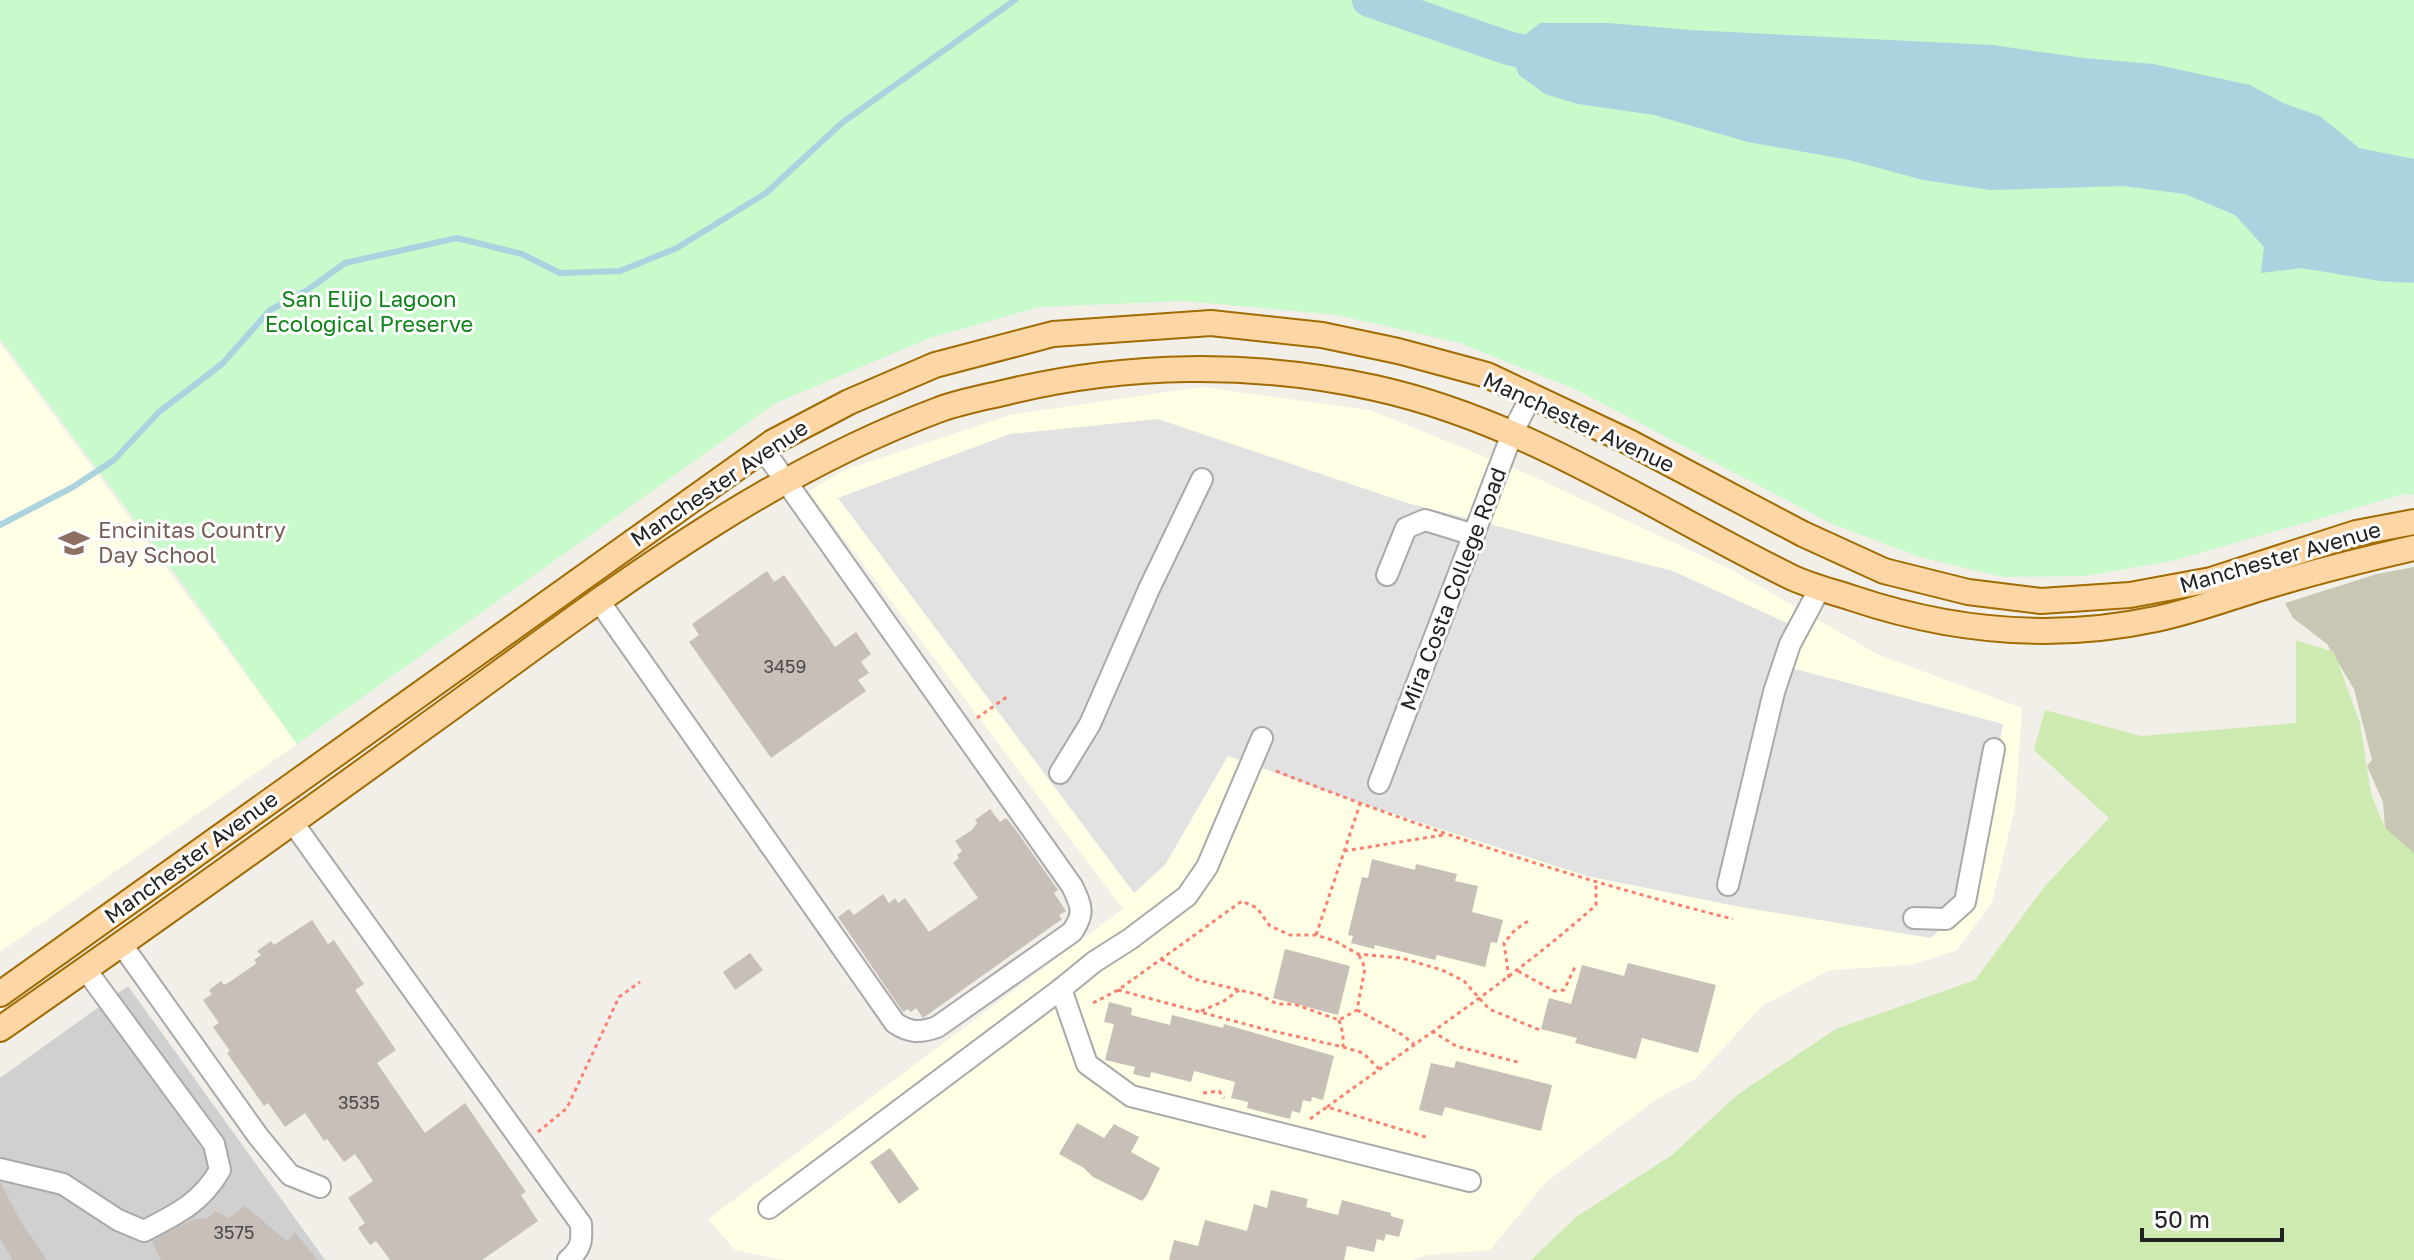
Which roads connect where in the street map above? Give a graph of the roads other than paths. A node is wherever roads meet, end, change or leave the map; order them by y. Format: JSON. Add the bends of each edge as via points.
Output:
{"nodes":[{"id":1,"x":1531,"y":396,"type":"junction"},
{"id":2,"x":1512,"y":434,"type":"junction"},
{"id":3,"x":763,"y":449,"type":"junction"},
{"id":4,"x":1202,"y":479,"type":"dead end"},
{"id":5,"x":786,"y":481,"type":"junction"},
{"id":6,"x":2414,"y":522,"type":"edge"},
{"id":7,"x":1474,"y":535,"type":"junction"},
{"id":8,"x":2414,"y":548,"type":"edge"},
{"id":9,"x":1387,"y":575,"type":"dead end"},
{"id":10,"x":1820,"y":588,"type":"junction"},
{"id":11,"x":599,"y":601,"type":"junction"},
{"id":12,"x":1262,"y":738,"type":"dead end"},
{"id":13,"x":1994,"y":749,"type":"dead end"},
{"id":14,"x":1060,"y":773,"type":"dead end"},
{"id":15,"x":1379,"y":783,"type":"dead end"},
{"id":16,"x":293,"y":823,"type":"junction"},
{"id":17,"x":1728,"y":885,"type":"dead end"},
{"id":18,"x":1914,"y":918,"type":"dead end"},
{"id":19,"x":122,"y":945,"type":"junction"},
{"id":20,"x":86,"y":970,"type":"junction"},
{"id":21,"x":1061,"y":989,"type":"junction"},
{"id":22,"x":0,"y":994,"type":"edge"},
{"id":23,"x":0,"y":1029,"type":"edge"},
{"id":24,"x":0,"y":1169,"type":"edge"},
{"id":25,"x":1470,"y":1181,"type":"dead end"},
{"id":26,"x":320,"y":1187,"type":"dead end"},
{"id":27,"x":769,"y":1208,"type":"dead end"},
{"id":28,"x":568,"y":1260,"type":"edge"}],
"edges":[{"from":1,"to":2,"type":"street","name":"Mira Costa College Road"},
{"from":1,"to":3,"type":"main road","name":"Manchester Avenue","via":[[1487,375],[1322,335],[1211,323],[1084,331],[935,365],[849,402]]},
{"from":1,"to":6,"type":"main road","name":"Manchester Avenue","via":[[1884,571],[1968,592],[2041,601],[2130,595],[2211,580],[2356,533]]},
{"from":2,"to":5,"type":"main road","name":"Manchester Avenue","via":[[1459,411],[1372,387],[1242,368],[1141,370],[1039,384],[944,408]]},
{"from":2,"to":7,"type":"street","name":"Mira Costa College Road"},
{"from":2,"to":10,"type":"main road","name":"Manchester Avenue"},
{"from":3,"to":5,"type":"street"},
{"from":3,"to":22,"type":"main road","name":"Manchester Avenue"},
{"from":4,"to":14,"type":"street","via":[[1090,724]]},
{"from":5,"to":11,"type":"main road","name":"Manchester Avenue"},
{"from":5,"to":11,"type":"street","via":[[1081,905],[1081,920],[1072,932],[937,1027],[908,1031],[895,1023]]},
{"from":7,"to":9,"type":"street","via":[[1425,520],[1406,528]]},
{"from":7,"to":15,"type":"street","name":"Mira Costa College Road"},
{"from":8,"to":10,"type":"main road","name":"Manchester Avenue","via":[[2155,620],[2058,632],[1980,628],[1891,611]]},
{"from":10,"to":17,"type":"street","via":[[1790,644],[1774,692]]},
{"from":11,"to":16,"type":"main road","name":"Manchester Avenue"},
{"from":12,"to":21,"type":"street","via":[[1207,867],[1187,896]]},
{"from":13,"to":18,"type":"street","via":[[1965,902],[1946,919]]},
{"from":16,"to":19,"type":"main road","name":"Manchester Avenue"},
{"from":16,"to":28,"type":"street","via":[[581,1224],[582,1244]]},
{"from":19,"to":20,"type":"main road","name":"Manchester Avenue"},
{"from":19,"to":26,"type":"street","via":[[258,1136],[290,1175]]},
{"from":20,"to":23,"type":"main road","name":"Manchester Avenue"},
{"from":20,"to":24,"type":"street","via":[[214,1144],[220,1170],[208,1191],[144,1231],[63,1184]]},
{"from":21,"to":25,"type":"street","via":[[1087,1064],[1131,1096]]},
{"from":21,"to":27,"type":"street"}]}
